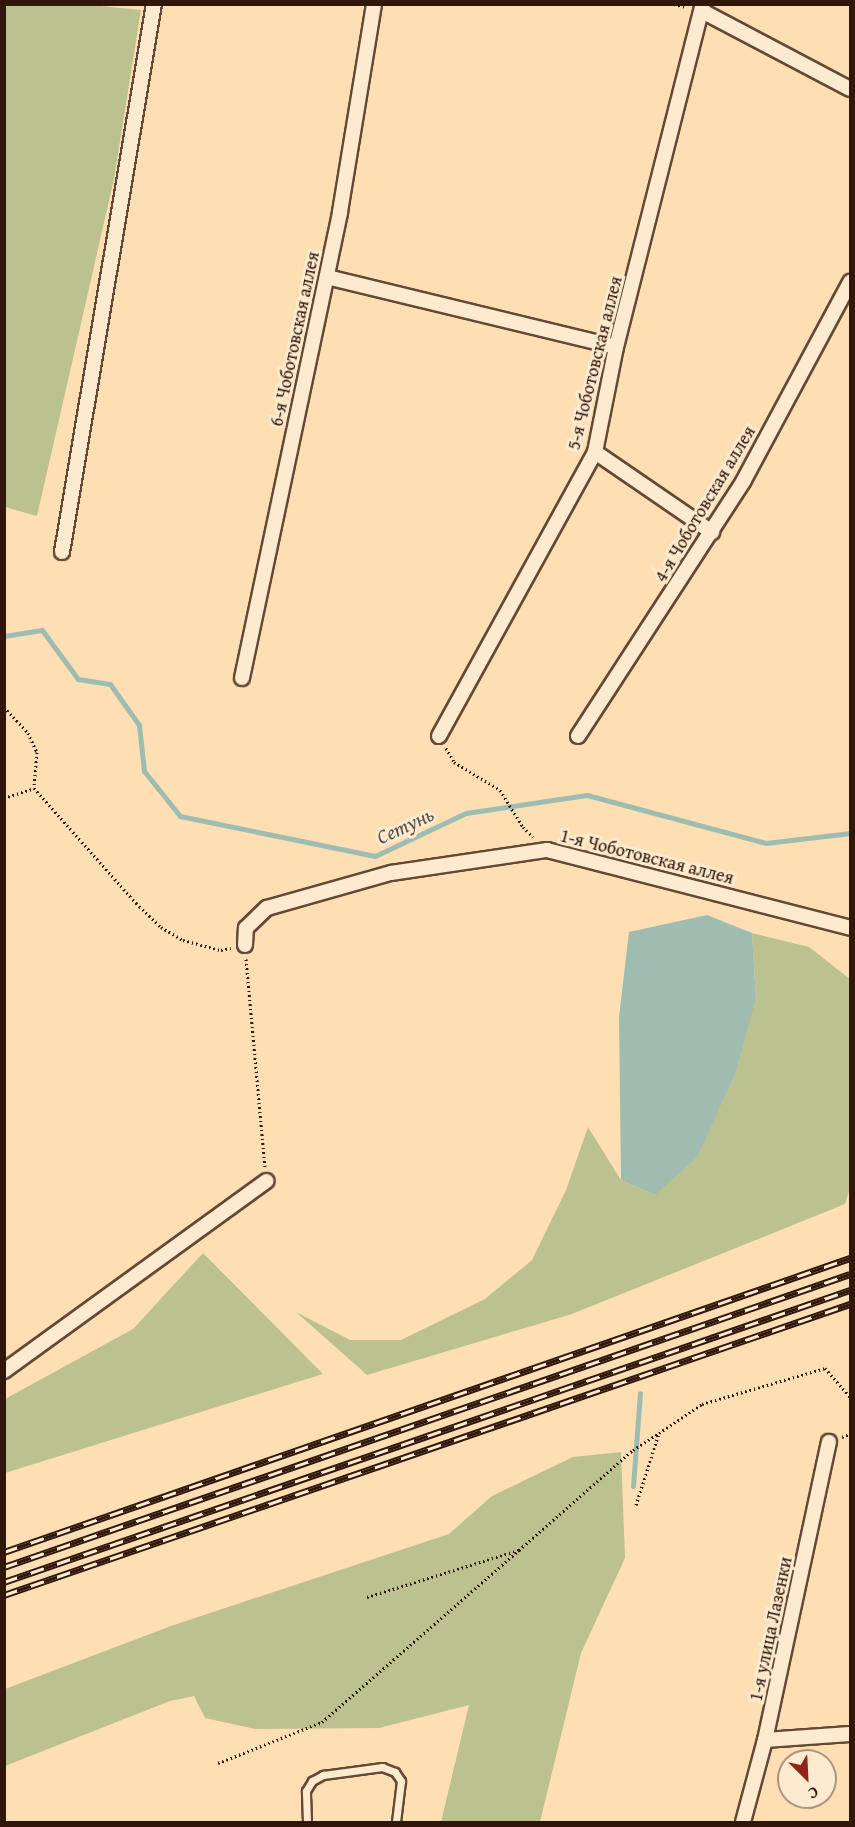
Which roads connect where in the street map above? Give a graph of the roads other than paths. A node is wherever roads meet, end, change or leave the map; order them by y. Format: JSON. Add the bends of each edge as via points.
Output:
{"nodes":[{"id":1,"x":154,"y":4,"type":"edge"},
{"id":2,"x":374,"y":4,"type":"edge"},
{"id":3,"x":703,"y":8,"type":"edge"},
{"id":4,"x":850,"y":88,"type":"edge"},
{"id":5,"x":327,"y":277,"type":"junction"},
{"id":6,"x":850,"y":282,"type":"edge"},
{"id":7,"x":616,"y":347,"type":"junction"},
{"id":8,"x":595,"y":452,"type":"junction"},
{"id":9,"x":711,"y":532,"type":"junction"},
{"id":10,"x":62,"y":552,"type":"dead end"},
{"id":11,"x":242,"y":678,"type":"dead end"},
{"id":12,"x":439,"y":736,"type":"road end"},
{"id":13,"x":578,"y":736,"type":"dead end"},
{"id":14,"x":850,"y":928,"type":"edge"},
{"id":15,"x":245,"y":945,"type":"road end"},
{"id":16,"x":266,"y":1181,"type":"road end"},
{"id":17,"x":4,"y":1371,"type":"edge"},
{"id":18,"x":830,"y":1442,"type":"dead end"},
{"id":19,"x":850,"y":1734,"type":"edge"},
{"id":20,"x":765,"y":1740,"type":"junction"},
{"id":21,"x":307,"y":1822,"type":"edge"},
{"id":22,"x":396,"y":1822,"type":"edge"},
{"id":23,"x":743,"y":1822,"type":"edge"}],
"edges":[{"from":1,"to":10,"type":"street"},
{"from":2,"to":5,"type":"street","name":"6-я Чоботовская аллея"},
{"from":3,"to":4,"type":"street"},
{"from":3,"to":7,"type":"street","name":"5-я Чоботовская аллея"},
{"from":5,"to":7,"type":"street"},
{"from":5,"to":11,"type":"street","name":"6-я Чоботовская аллея"},
{"from":6,"to":9,"type":"street","name":"4-я Чоботовская аллея","via":[[744,480]]},
{"from":7,"to":8,"type":"street","name":"5-я Чоботовская аллея"},
{"from":8,"to":9,"type":"street"},
{"from":8,"to":12,"type":"street","name":"5-я Чоботовская аллея"},
{"from":9,"to":13,"type":"street","name":"4-я Чоботовская аллея"},
{"from":14,"to":15,"type":"street","name":"1-я Чоботовская аллея","via":[[547,850],[391,873],[267,909],[246,928]]},
{"from":16,"to":17,"type":"street"},
{"from":18,"to":20,"type":"street","name":"1-я улица Лазенки"},
{"from":19,"to":20,"type":"street"},
{"from":20,"to":23,"type":"street","name":"1-я улица Лазенки"},
{"from":21,"to":22,"type":"lane","via":[[306,1791],[312,1781],[322,1775],[382,1767],[395,1772],[401,1781]]}]}
